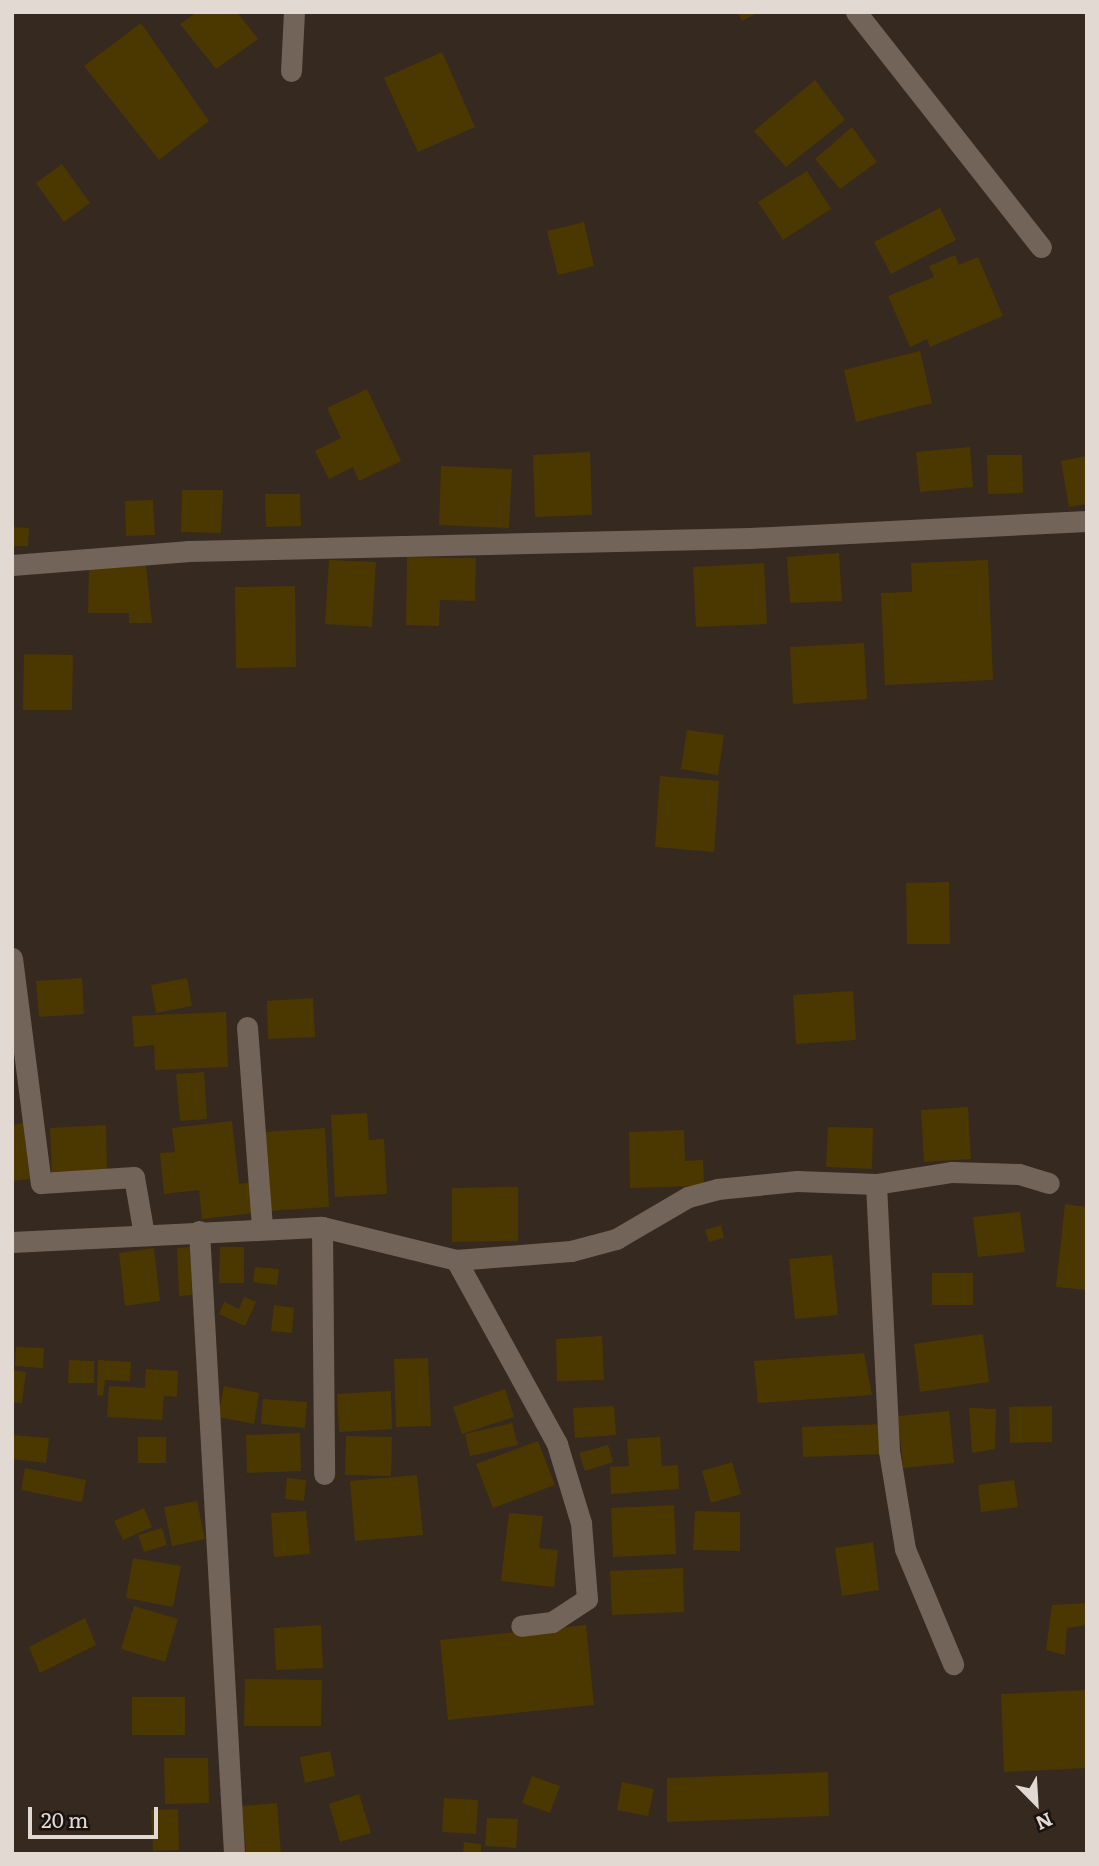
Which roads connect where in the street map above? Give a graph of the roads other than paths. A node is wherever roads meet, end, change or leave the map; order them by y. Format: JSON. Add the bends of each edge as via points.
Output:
{"nodes":[{"id":1,"x":294,"y":12,"type":"edge"},
{"id":2,"x":856,"y":12,"type":"edge"},
{"id":3,"x":291,"y":71,"type":"dead end"},
{"id":4,"x":1041,"y":247,"type":"dead end"},
{"id":5,"x":1087,"y":521,"type":"edge"},
{"id":6,"x":12,"y":565,"type":"edge"},
{"id":7,"x":12,"y":958,"type":"edge"},
{"id":8,"x":247,"y":1027,"type":"dead end"},
{"id":9,"x":1049,"y":1183,"type":"dead end"},
{"id":10,"x":876,"y":1184,"type":"junction"},
{"id":11,"x":262,"y":1226,"type":"junction"},
{"id":12,"x":322,"y":1227,"type":"junction"},
{"id":13,"x":199,"y":1231,"type":"junction"},
{"id":14,"x":144,"y":1235,"type":"junction"},
{"id":15,"x":12,"y":1241,"type":"edge"},
{"id":16,"x":456,"y":1260,"type":"junction"},
{"id":17,"x":324,"y":1474,"type":"dead end"},
{"id":18,"x":521,"y":1626,"type":"dead end"},
{"id":19,"x":953,"y":1664,"type":"dead end"},
{"id":20,"x":234,"y":1854,"type":"edge"}],
"edges":[{"from":1,"to":3,"type":"street"},
{"from":2,"to":4,"type":"street"},
{"from":5,"to":6,"type":"street","via":[[750,538],[189,551]]},
{"from":7,"to":14,"type":"street","via":[[41,1184],[134,1177]]},
{"from":8,"to":11,"type":"street"},
{"from":9,"to":10,"type":"street","via":[[1019,1174],[952,1172]]},
{"from":10,"to":16,"type":"street","via":[[797,1181],[717,1189],[688,1196],[638,1228],[594,1245]]},
{"from":10,"to":19,"type":"street","via":[[889,1451],[905,1549]]},
{"from":11,"to":12,"type":"street"},
{"from":11,"to":13,"type":"street"},
{"from":12,"to":16,"type":"street"},
{"from":12,"to":17,"type":"street"},
{"from":13,"to":14,"type":"street"},
{"from":13,"to":20,"type":"street"},
{"from":14,"to":15,"type":"street"},
{"from":16,"to":18,"type":"street","via":[[557,1444],[581,1523],[590,1574],[587,1599],[552,1622]]}]}
